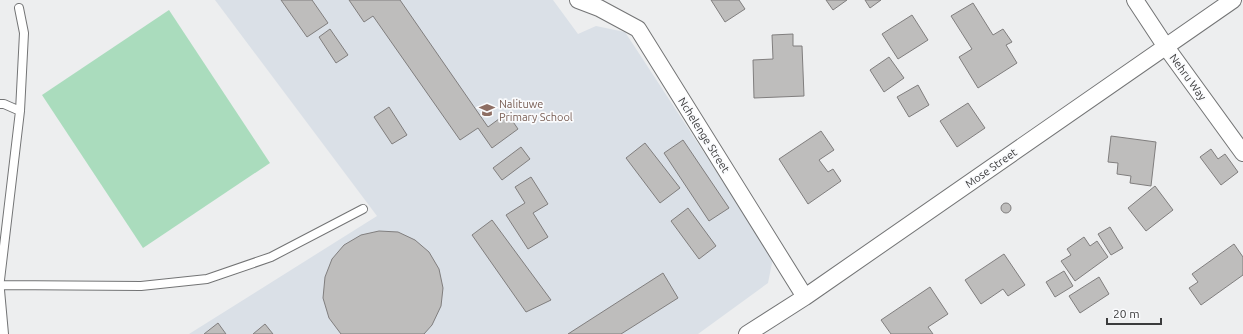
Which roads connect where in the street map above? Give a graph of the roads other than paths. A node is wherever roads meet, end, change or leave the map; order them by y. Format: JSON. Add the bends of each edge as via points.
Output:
{"nodes":[{"id":1,"x":578,"y":0,"type":"edge"},
{"id":2,"x":1134,"y":0,"type":"edge"},
{"id":3,"x":1233,"y":0,"type":"edge"},
{"id":4,"x":19,"y":8,"type":"dead end"},
{"id":5,"x":1166,"y":46,"type":"junction"},
{"id":6,"x":0,"y":104,"type":"edge"},
{"id":7,"x":20,"y":111,"type":"junction"},
{"id":8,"x":1243,"y":153,"type":"edge"},
{"id":9,"x":363,"y":209,"type":"dead end"},
{"id":10,"x":0,"y":280,"type":"edge"},
{"id":11,"x":0,"y":285,"type":"edge"},
{"id":12,"x":0,"y":290,"type":"edge"},
{"id":13,"x":805,"y":297,"type":"junction"},
{"id":14,"x":4,"y":334,"type":"edge"},
{"id":15,"x":747,"y":334,"type":"edge"}],
"edges":[{"from":1,"to":13,"type":"street","name":"Nchelenge Street","via":[[599,8],[638,30]]},
{"from":2,"to":5,"type":"street","name":"Nehru Way"},
{"from":3,"to":5,"type":"street","name":"Mose Street"},
{"from":4,"to":7,"type":"lane","via":[[24,33]]},
{"from":5,"to":8,"type":"street","name":"Nehru Way"},
{"from":5,"to":13,"type":"street","name":"Mose Street"},
{"from":6,"to":7,"type":"lane"},
{"from":7,"to":10,"type":"lane"},
{"from":9,"to":11,"type":"lane","via":[[271,256],[207,279],[141,286]]},
{"from":12,"to":14,"type":"lane"},
{"from":13,"to":15,"type":"street","name":"Mose Street"}]}
